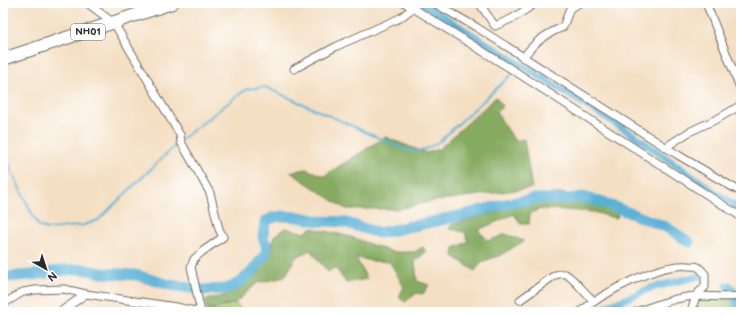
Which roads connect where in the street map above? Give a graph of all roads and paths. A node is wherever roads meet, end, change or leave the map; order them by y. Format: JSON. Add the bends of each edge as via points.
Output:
{"nodes":[{"id":1,"x":87,"y":3,"type":"edge"},
{"id":2,"x":172,"y":3,"type":"edge"},
{"id":3,"x":405,"y":3,"type":"edge"},
{"id":4,"x":434,"y":3,"type":"edge"},
{"id":5,"x":479,"y":3,"type":"edge"},
{"id":6,"x":536,"y":3,"type":"edge"},
{"id":7,"x":580,"y":3,"type":"edge"},
{"id":8,"x":706,"y":3,"type":"edge"},
{"id":9,"x":413,"y":8,"type":"junction"},
{"id":10,"x":114,"y":23,"type":"junction"},
{"id":11,"x":523,"y":58,"type":"junction"},
{"id":12,"x":3,"y":60,"type":"edge"},
{"id":13,"x":294,"y":69,"type":"dead end"},
{"id":14,"x":741,"y":90,"type":"edge"},
{"id":15,"x":741,"y":106,"type":"edge"},
{"id":16,"x":666,"y":148,"type":"junction"},
{"id":17,"x":741,"y":192,"type":"edge"},
{"id":18,"x":741,"y":218,"type":"edge"},
{"id":19,"x":86,"y":294,"type":"junction"},
{"id":20,"x":696,"y":296,"type":"junction"},
{"id":21,"x":741,"y":296,"type":"edge"},
{"id":22,"x":520,"y":300,"type":"dead end"},
{"id":23,"x":594,"y":301,"type":"junction"},
{"id":24,"x":3,"y":304,"type":"edge"},
{"id":25,"x":60,"y":312,"type":"edge"},
{"id":26,"x":200,"y":312,"type":"edge"},
{"id":27,"x":580,"y":312,"type":"edge"},
{"id":28,"x":636,"y":312,"type":"edge"},
{"id":29,"x":699,"y":312,"type":"edge"}],
"edges":[{"from":1,"to":10,"type":"street"},
{"from":2,"to":10,"type":"highway","number":"NH01"},
{"from":3,"to":9,"type":"street"},
{"from":4,"to":11,"type":"street"},
{"from":5,"to":6,"type":"street","via":[[495,26]]},
{"from":7,"to":11,"type":"street","via":[[570,8],[563,27],[550,32],[531,46]]},
{"from":8,"to":14,"type":"street"},
{"from":9,"to":13,"type":"street","via":[[400,18],[337,46]]},
{"from":9,"to":18,"type":"street"},
{"from":10,"to":12,"type":"highway","number":"NH01"},
{"from":10,"to":26,"type":"street","via":[[210,193],[223,236],[194,259],[191,267]]},
{"from":11,"to":16,"type":"street"},
{"from":15,"to":16,"type":"street","via":[[689,132]]},
{"from":16,"to":17,"type":"street"},
{"from":19,"to":24,"type":"street","via":[[64,288],[35,290],[23,292]]},
{"from":19,"to":25,"type":"street"},
{"from":19,"to":26,"type":"street"},
{"from":20,"to":21,"type":"street"},
{"from":20,"to":23,"type":"street","via":[[705,287],[705,274],[698,267],[681,264],[627,282]]},
{"from":20,"to":28,"type":"street","via":[[675,299]]},
{"from":20,"to":29,"type":"street","via":[[692,308]]},
{"from":22,"to":23,"type":"street","via":[[555,275],[566,274]]},
{"from":23,"to":27,"type":"street"}]}
